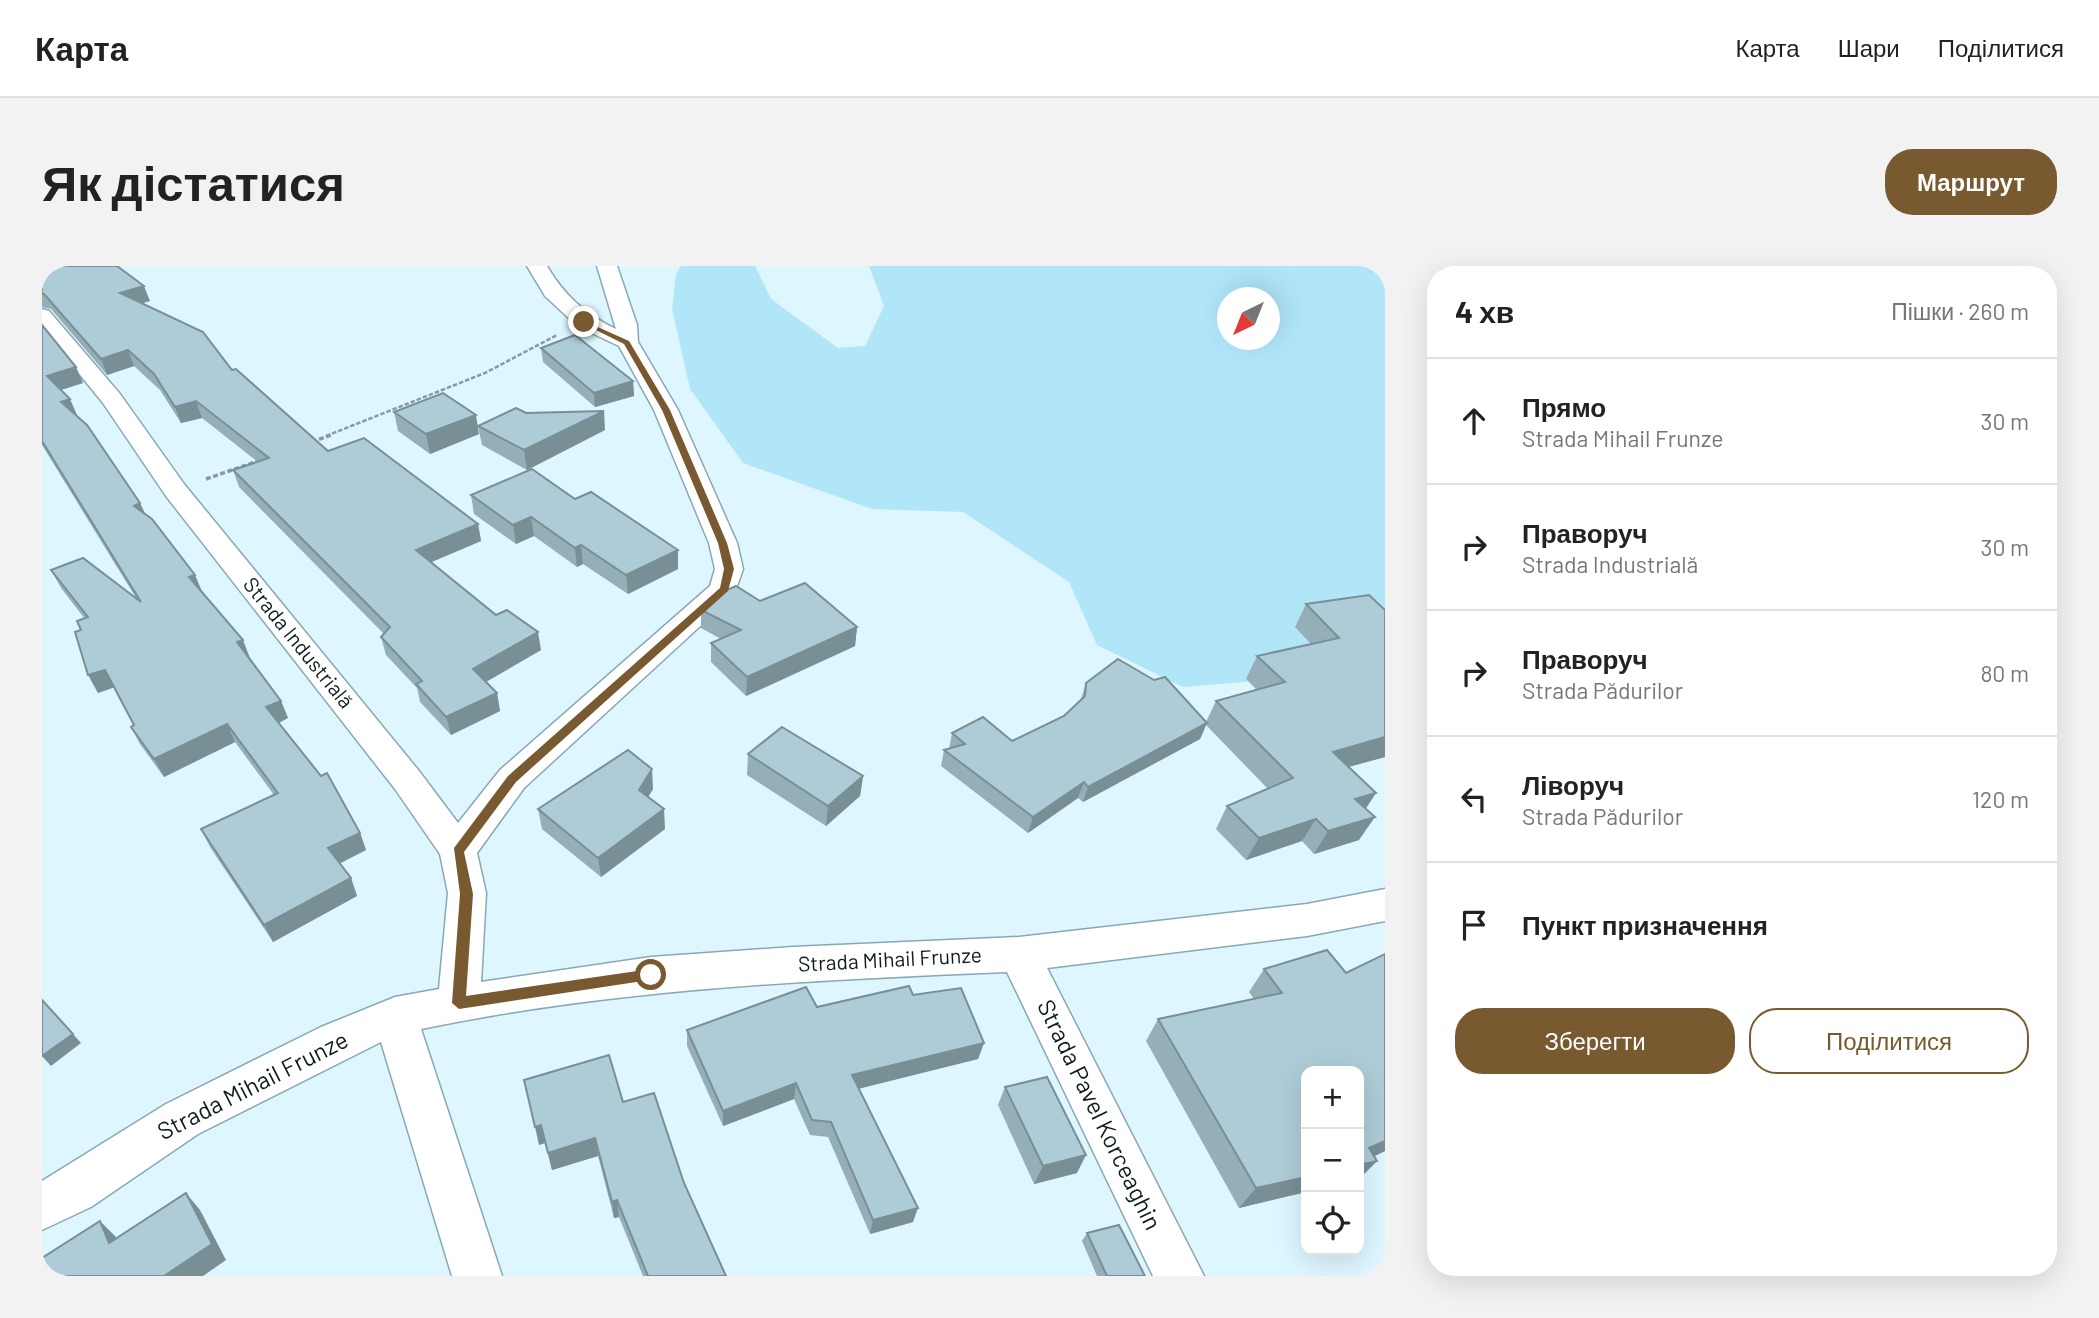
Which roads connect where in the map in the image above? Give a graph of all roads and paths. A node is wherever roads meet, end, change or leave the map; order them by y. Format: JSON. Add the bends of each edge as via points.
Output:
{"nodes":[{"id":1,"x":537,"y":266,"type":"edge"},
{"id":2,"x":607,"y":266,"type":"edge"},
{"id":3,"x":42,"y":315,"type":"edge"},
{"id":4,"x":584,"y":322,"type":"junction"},
{"id":5,"x":627,"y":342,"type":"junction"},
{"id":6,"x":304,"y":445,"type":"edge"},
{"id":7,"x":266,"y":458,"type":"edge"},
{"id":8,"x":175,"y":490,"type":"junction"},
{"id":9,"x":458,"y":851,"type":"junction"},
{"id":10,"x":1385,"y":905,"type":"edge"},
{"id":11,"x":1019,"y":954,"type":"junction"},
{"id":12,"x":459,"y":1003,"type":"junction"},
{"id":13,"x":395,"y":1016,"type":"junction"},
{"id":14,"x":42,"y":1206,"type":"edge"},
{"id":15,"x":477,"y":1276,"type":"edge"},
{"id":16,"x":1179,"y":1276,"type":"edge"}],
"edges":[{"from":1,"to":4,"type":"street","via":[[552,292]]},
{"from":2,"to":5,"type":"street"},
{"from":3,"to":8,"type":"street","name":"Strada Industrială","via":[[112,398]]},
{"from":4,"to":5,"type":"street"},
{"from":4,"to":6,"type":"path","via":[[485,373]]},
{"from":5,"to":9,"type":"street","via":[[666,410],[723,543],[729,569],[724,589],[512,779]]},
{"from":7,"to":8,"type":"path"},
{"from":8,"to":9,"type":"street","name":"Strada Industrială","via":[[407,780]]},
{"from":9,"to":12,"type":"street","name":"Strada Industrială","via":[[467,894]]},
{"from":10,"to":11,"type":"street","name":"Strada Mihail Frunze","via":[[1307,920]]},
{"from":11,"to":12,"type":"street","name":"Strada Mihail Frunze","via":[[651,975]]},
{"from":11,"to":16,"type":"street","name":"Strada Pavel Korceaghin"},
{"from":12,"to":13,"type":"street","name":"Strada Mihail Frunze"},
{"from":13,"to":14,"type":"street","name":"Strada Mihail Frunze","via":[[181,1119]]},
{"from":13,"to":15,"type":"street"}]}
